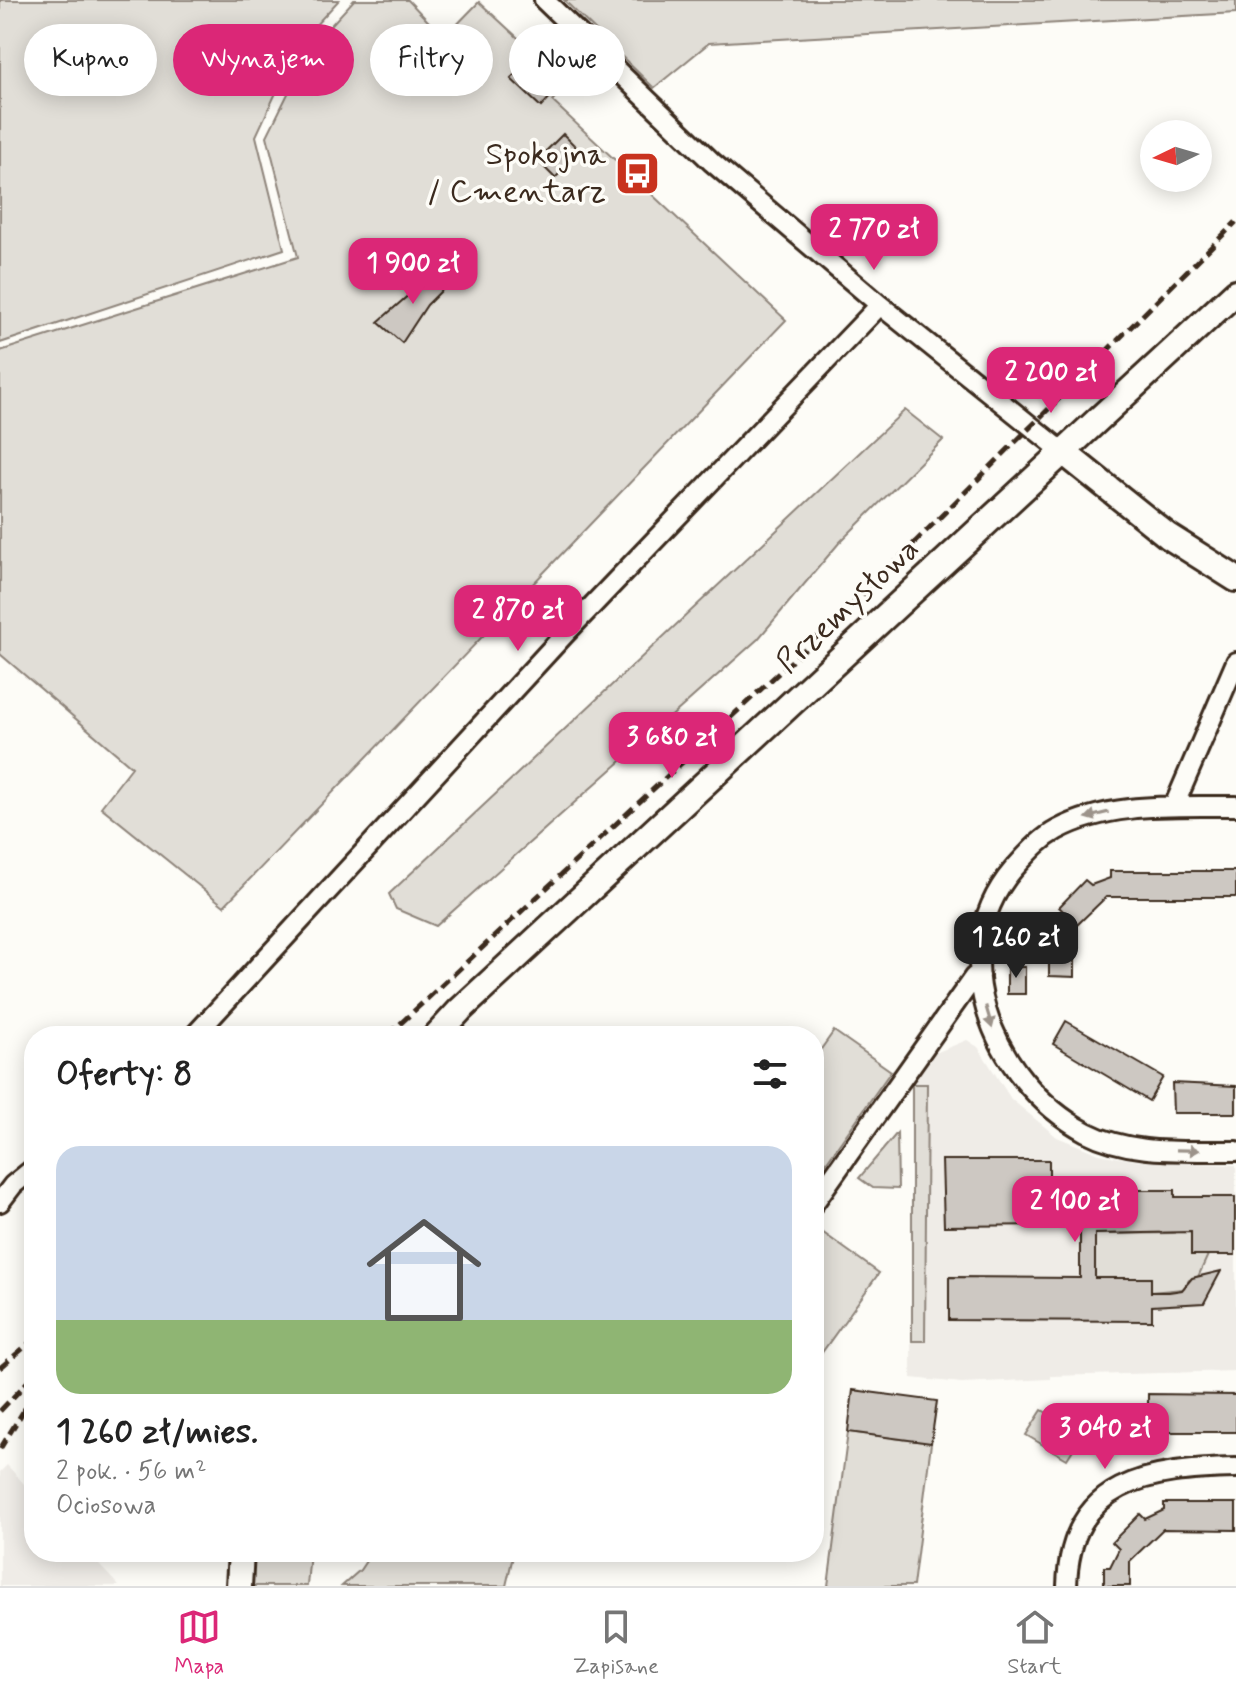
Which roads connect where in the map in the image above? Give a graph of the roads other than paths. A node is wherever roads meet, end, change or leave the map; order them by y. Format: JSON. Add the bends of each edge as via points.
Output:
{"nodes":[{"id":1,"x":544,"y":0,"type":"edge"},
{"id":2,"x":1236,"y":292,"type":"edge"},
{"id":3,"x":880,"y":305,"type":"junction"},
{"id":4,"x":1062,"y":451,"type":"junction"},
{"id":5,"x":1236,"y":579,"type":"edge"},
{"id":6,"x":1236,"y":662,"type":"edge"},
{"id":7,"x":1174,"y":806,"type":"junction"},
{"id":8,"x":1236,"y":806,"type":"edge"},
{"id":9,"x":980,"y":976,"type":"junction"},
{"id":10,"x":203,"y":1026,"type":"edge"},
{"id":11,"x":446,"y":1026,"type":"edge"},
{"id":12,"x":1236,"y":1151,"type":"edge"},
{"id":13,"x":24,"y":1176,"type":"edge"},
{"id":14,"x":824,"y":1189,"type":"edge"},
{"id":15,"x":0,"y":1202,"type":"edge"},
{"id":16,"x":1236,"y":1468,"type":"edge"},
{"id":17,"x":240,"y":1562,"type":"edge"},
{"id":18,"x":239,"y":1586,"type":"edge"},
{"id":19,"x":1067,"y":1586,"type":"edge"}],
"edges":[{"from":1,"to":3,"type":"street","via":[[712,162]]},
{"from":2,"to":4,"type":"street","name":"Przemysłowa"},
{"from":3,"to":4,"type":"street"},
{"from":3,"to":10,"type":"street","via":[[564,635]]},
{"from":4,"to":5,"type":"street","via":[[1168,536]]},
{"from":4,"to":11,"type":"street","name":"Przemysłowa"},
{"from":6,"to":7,"type":"street"},
{"from":7,"to":8,"type":"street"},
{"from":7,"to":9,"type":"street","one_way":true,"via":[[1103,813],[1044,838],[1002,881],[988,908]]},
{"from":9,"to":12,"type":"street","one_way":true,"via":[[1003,1054],[1026,1087],[1053,1111],[1088,1133],[1127,1146]]},
{"from":9,"to":14,"type":"street","via":[[974,977]]},
{"from":13,"to":15,"type":"street"},
{"from":16,"to":19,"type":"street","via":[[1159,1472],[1115,1489],[1091,1512],[1077,1536]]},
{"from":17,"to":18,"type":"street"}]}
